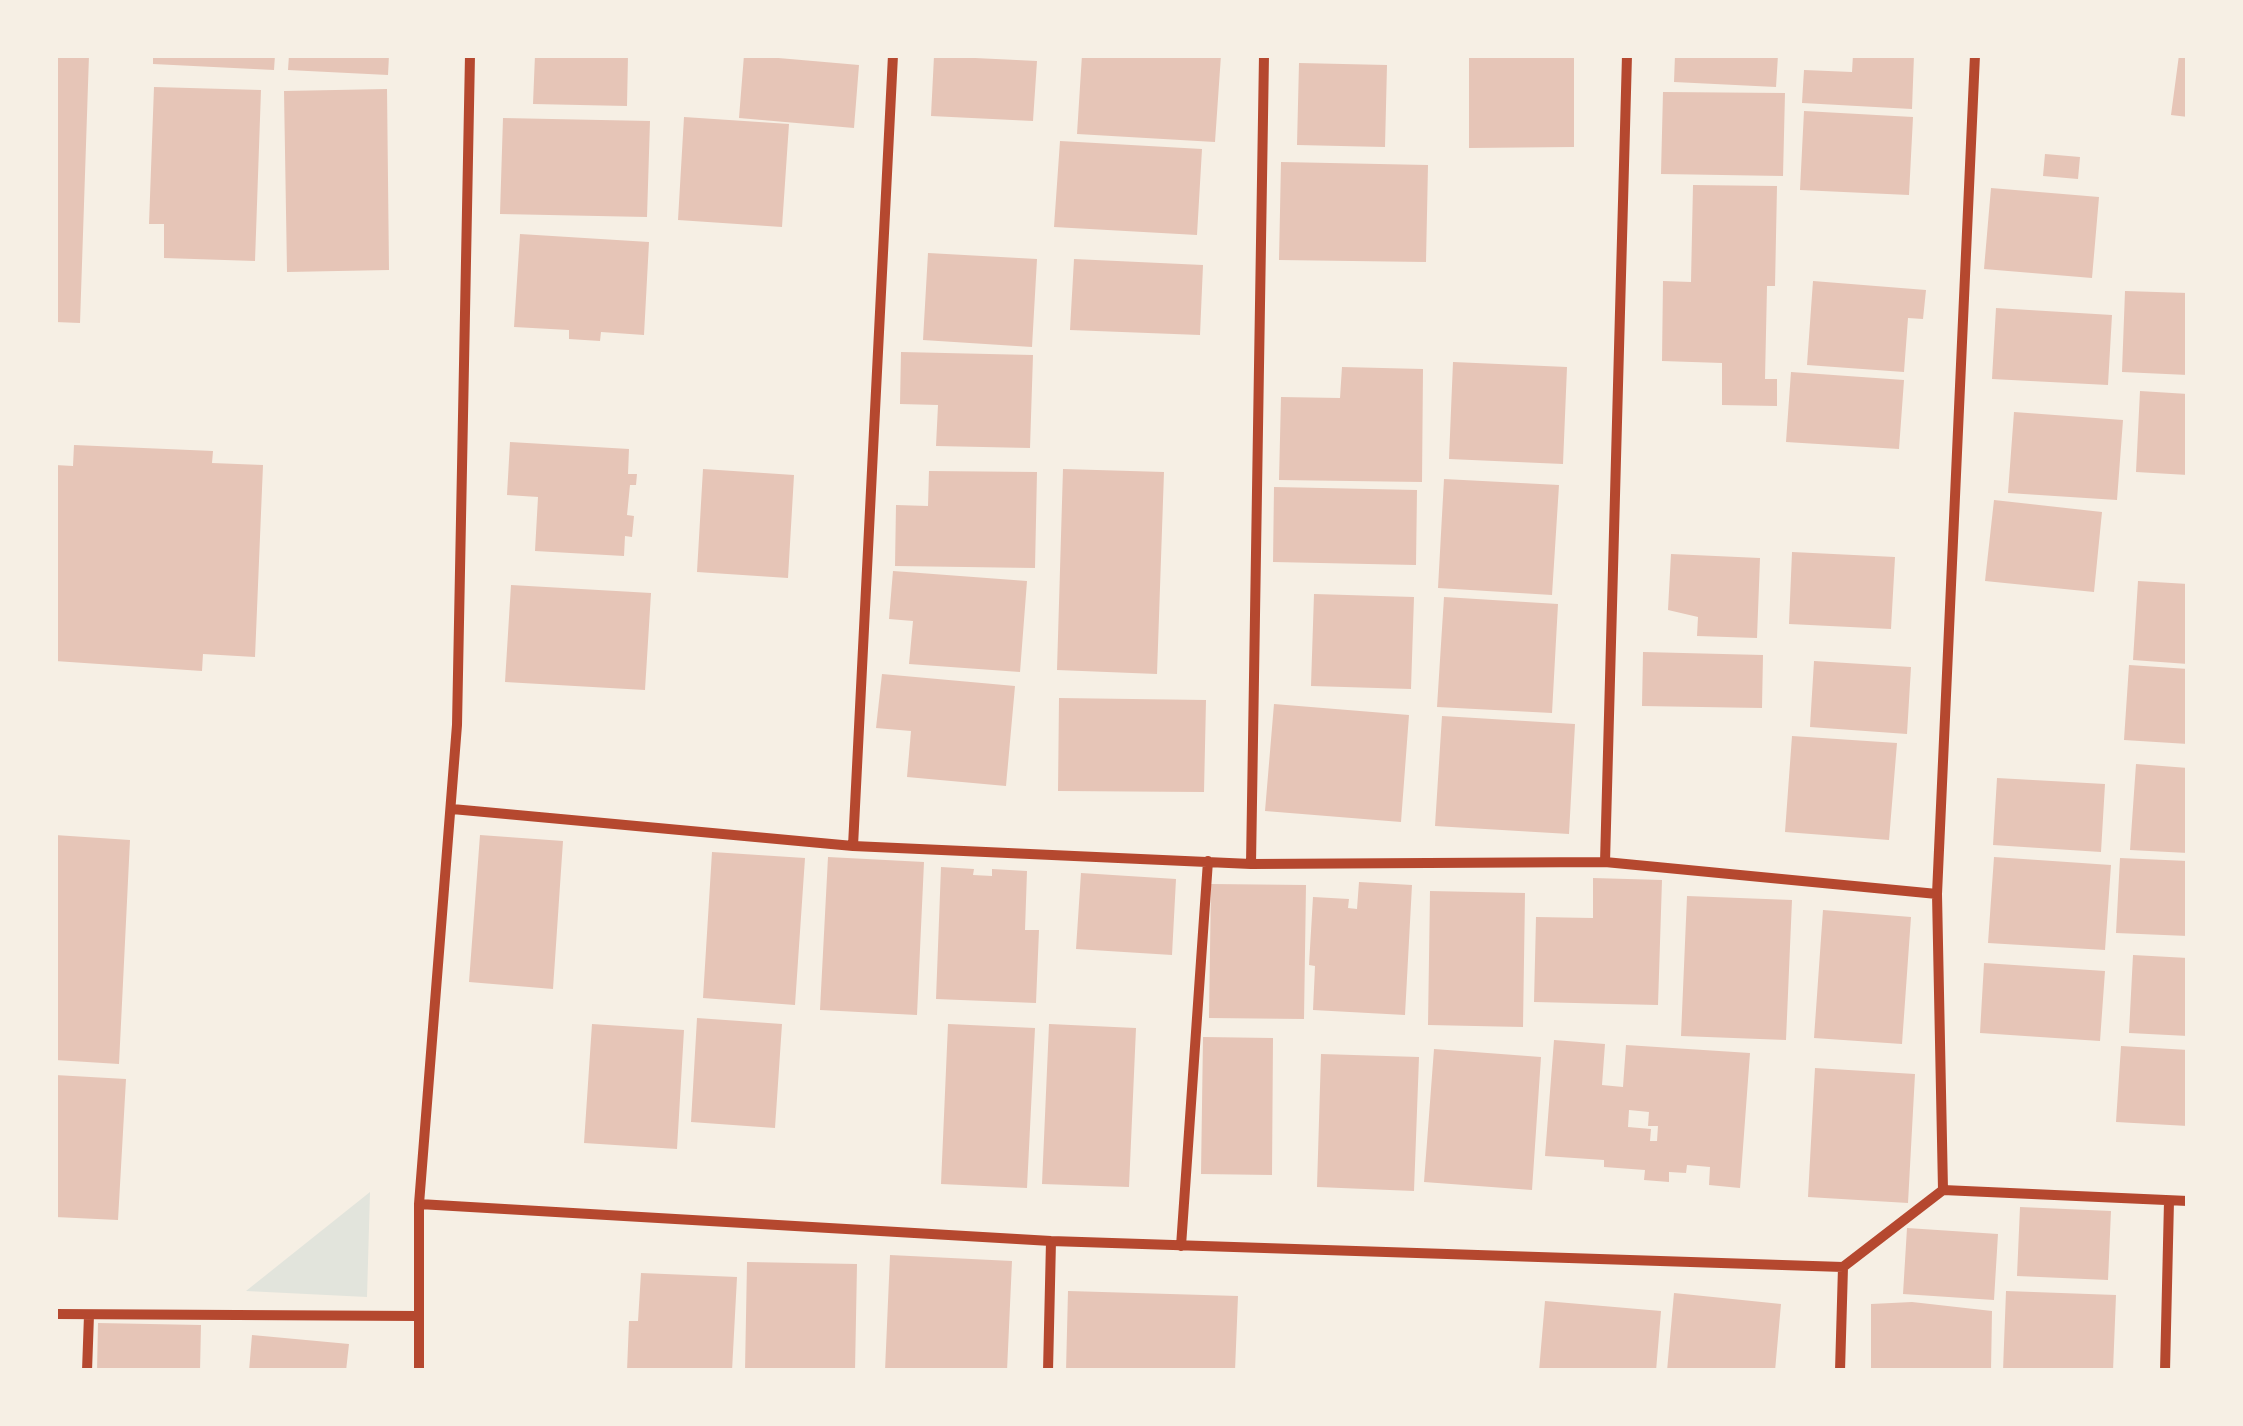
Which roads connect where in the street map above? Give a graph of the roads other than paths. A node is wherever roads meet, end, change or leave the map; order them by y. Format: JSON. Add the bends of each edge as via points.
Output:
{"nodes":[{"id":1,"x":470,"y":55,"type":"edge"},
{"id":2,"x":893,"y":55,"type":"edge"},
{"id":3,"x":1264,"y":55,"type":"edge"},
{"id":4,"x":1627,"y":55,"type":"edge"},
{"id":5,"x":1975,"y":55,"type":"edge"},
{"id":6,"x":452,"y":809,"type":"junction"},
{"id":7,"x":853,"y":846,"type":"junction"},
{"id":8,"x":1208,"y":861,"type":"junction"},
{"id":9,"x":1605,"y":862,"type":"junction"},
{"id":10,"x":1250,"y":864,"type":"junction"},
{"id":11,"x":1937,"y":894,"type":"junction"},
{"id":12,"x":1942,"y":1190,"type":"junction"},
{"id":13,"x":2168,"y":1201,"type":"junction"},
{"id":14,"x":2188,"y":1201,"type":"edge"},
{"id":15,"x":418,"y":1204,"type":"junction"},
{"id":16,"x":1051,"y":1241,"type":"junction"},
{"id":17,"x":1181,"y":1246,"type":"junction"},
{"id":18,"x":1843,"y":1267,"type":"junction"},
{"id":19,"x":55,"y":1314,"type":"edge"},
{"id":20,"x":89,"y":1315,"type":"junction"},
{"id":21,"x":418,"y":1316,"type":"junction"},
{"id":22,"x":87,"y":1371,"type":"edge"},
{"id":23,"x":419,"y":1371,"type":"edge"},
{"id":24,"x":1048,"y":1371,"type":"edge"},
{"id":25,"x":1840,"y":1371,"type":"edge"},
{"id":26,"x":2165,"y":1371,"type":"edge"}],
"edges":[{"from":1,"to":6,"type":"street"},
{"from":2,"to":7,"type":"street"},
{"from":3,"to":10,"type":"street"},
{"from":4,"to":9,"type":"street"},
{"from":5,"to":11,"type":"street"},
{"from":6,"to":7,"type":"street"},
{"from":6,"to":15,"type":"street"},
{"from":7,"to":8,"type":"street"},
{"from":8,"to":10,"type":"street"},
{"from":8,"to":17,"type":"street"},
{"from":9,"to":10,"type":"street"},
{"from":9,"to":11,"type":"street"},
{"from":11,"to":12,"type":"street"},
{"from":12,"to":13,"type":"street"},
{"from":12,"to":18,"type":"street"},
{"from":13,"to":14,"type":"street"},
{"from":13,"to":26,"type":"street"},
{"from":15,"to":16,"type":"street"},
{"from":15,"to":21,"type":"street"},
{"from":16,"to":17,"type":"street"},
{"from":16,"to":24,"type":"street"},
{"from":17,"to":18,"type":"street"},
{"from":18,"to":25,"type":"street"},
{"from":19,"to":20,"type":"street"},
{"from":20,"to":21,"type":"street"},
{"from":20,"to":22,"type":"street"},
{"from":21,"to":23,"type":"street"}]}
